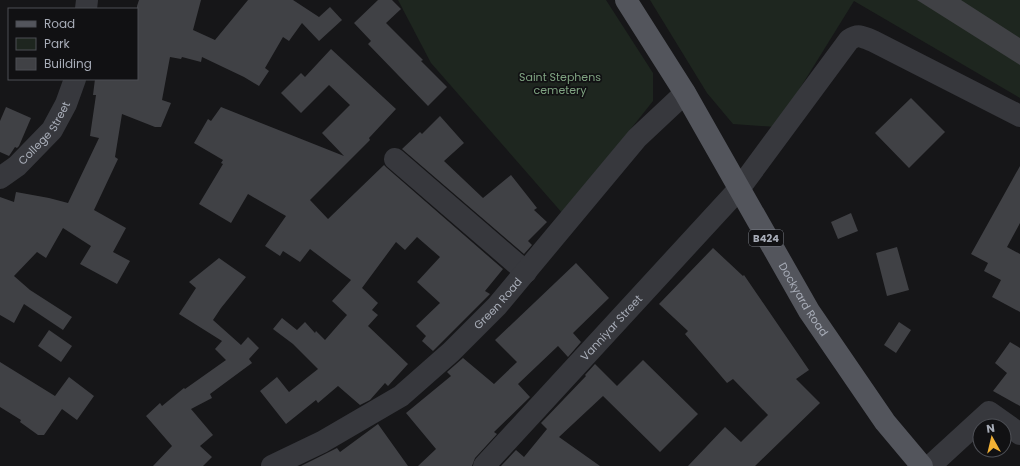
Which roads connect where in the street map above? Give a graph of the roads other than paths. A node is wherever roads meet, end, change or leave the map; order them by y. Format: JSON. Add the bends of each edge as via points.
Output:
{"nodes":[{"id":1,"x":626,"y":0,"type":"edge"},
{"id":2,"x":75,"y":80,"type":"edge"},
{"id":3,"x":685,"y":94,"type":"junction"},
{"id":4,"x":1020,"y":116,"type":"edge"},
{"id":5,"x":395,"y":159,"type":"dead end"},
{"id":6,"x":0,"y":178,"type":"edge"},
{"id":7,"x":739,"y":189,"type":"junction"},
{"id":8,"x":526,"y":272,"type":"junction"},
{"id":9,"x":1020,"y":434,"type":"edge"},
{"id":10,"x":272,"y":466,"type":"edge"},
{"id":11,"x":484,"y":466,"type":"edge"},
{"id":12,"x":922,"y":466,"type":"edge"},
{"id":13,"x":930,"y":466,"type":"edge"}],
"edges":[{"from":1,"to":3,"type":"main road","name":"Dockyard Road","number":"B424"},
{"from":2,"to":6,"type":"street","name":"College Street","via":[[66,104],[52,130],[17,166]]},
{"from":3,"to":7,"type":"main road","name":"Dockyard Road","number":"B424"},
{"from":3,"to":8,"type":"street","name":"Green Road","via":[[637,138]]},
{"from":4,"to":7,"type":"street","name":"Vanniyar Street","via":[[873,41],[855,36],[849,40]]},
{"from":5,"to":8,"type":"street"},
{"from":7,"to":11,"type":"street","name":"Vanniyar Street"},
{"from":7,"to":12,"type":"main road","name":"Dockyard Road","number":"B424","via":[[809,311],[885,422]]},
{"from":8,"to":10,"type":"street","name":"Green Road","via":[[497,306],[451,352],[401,396],[322,442]]},
{"from":9,"to":13,"type":"street","via":[[989,412]]}]}
